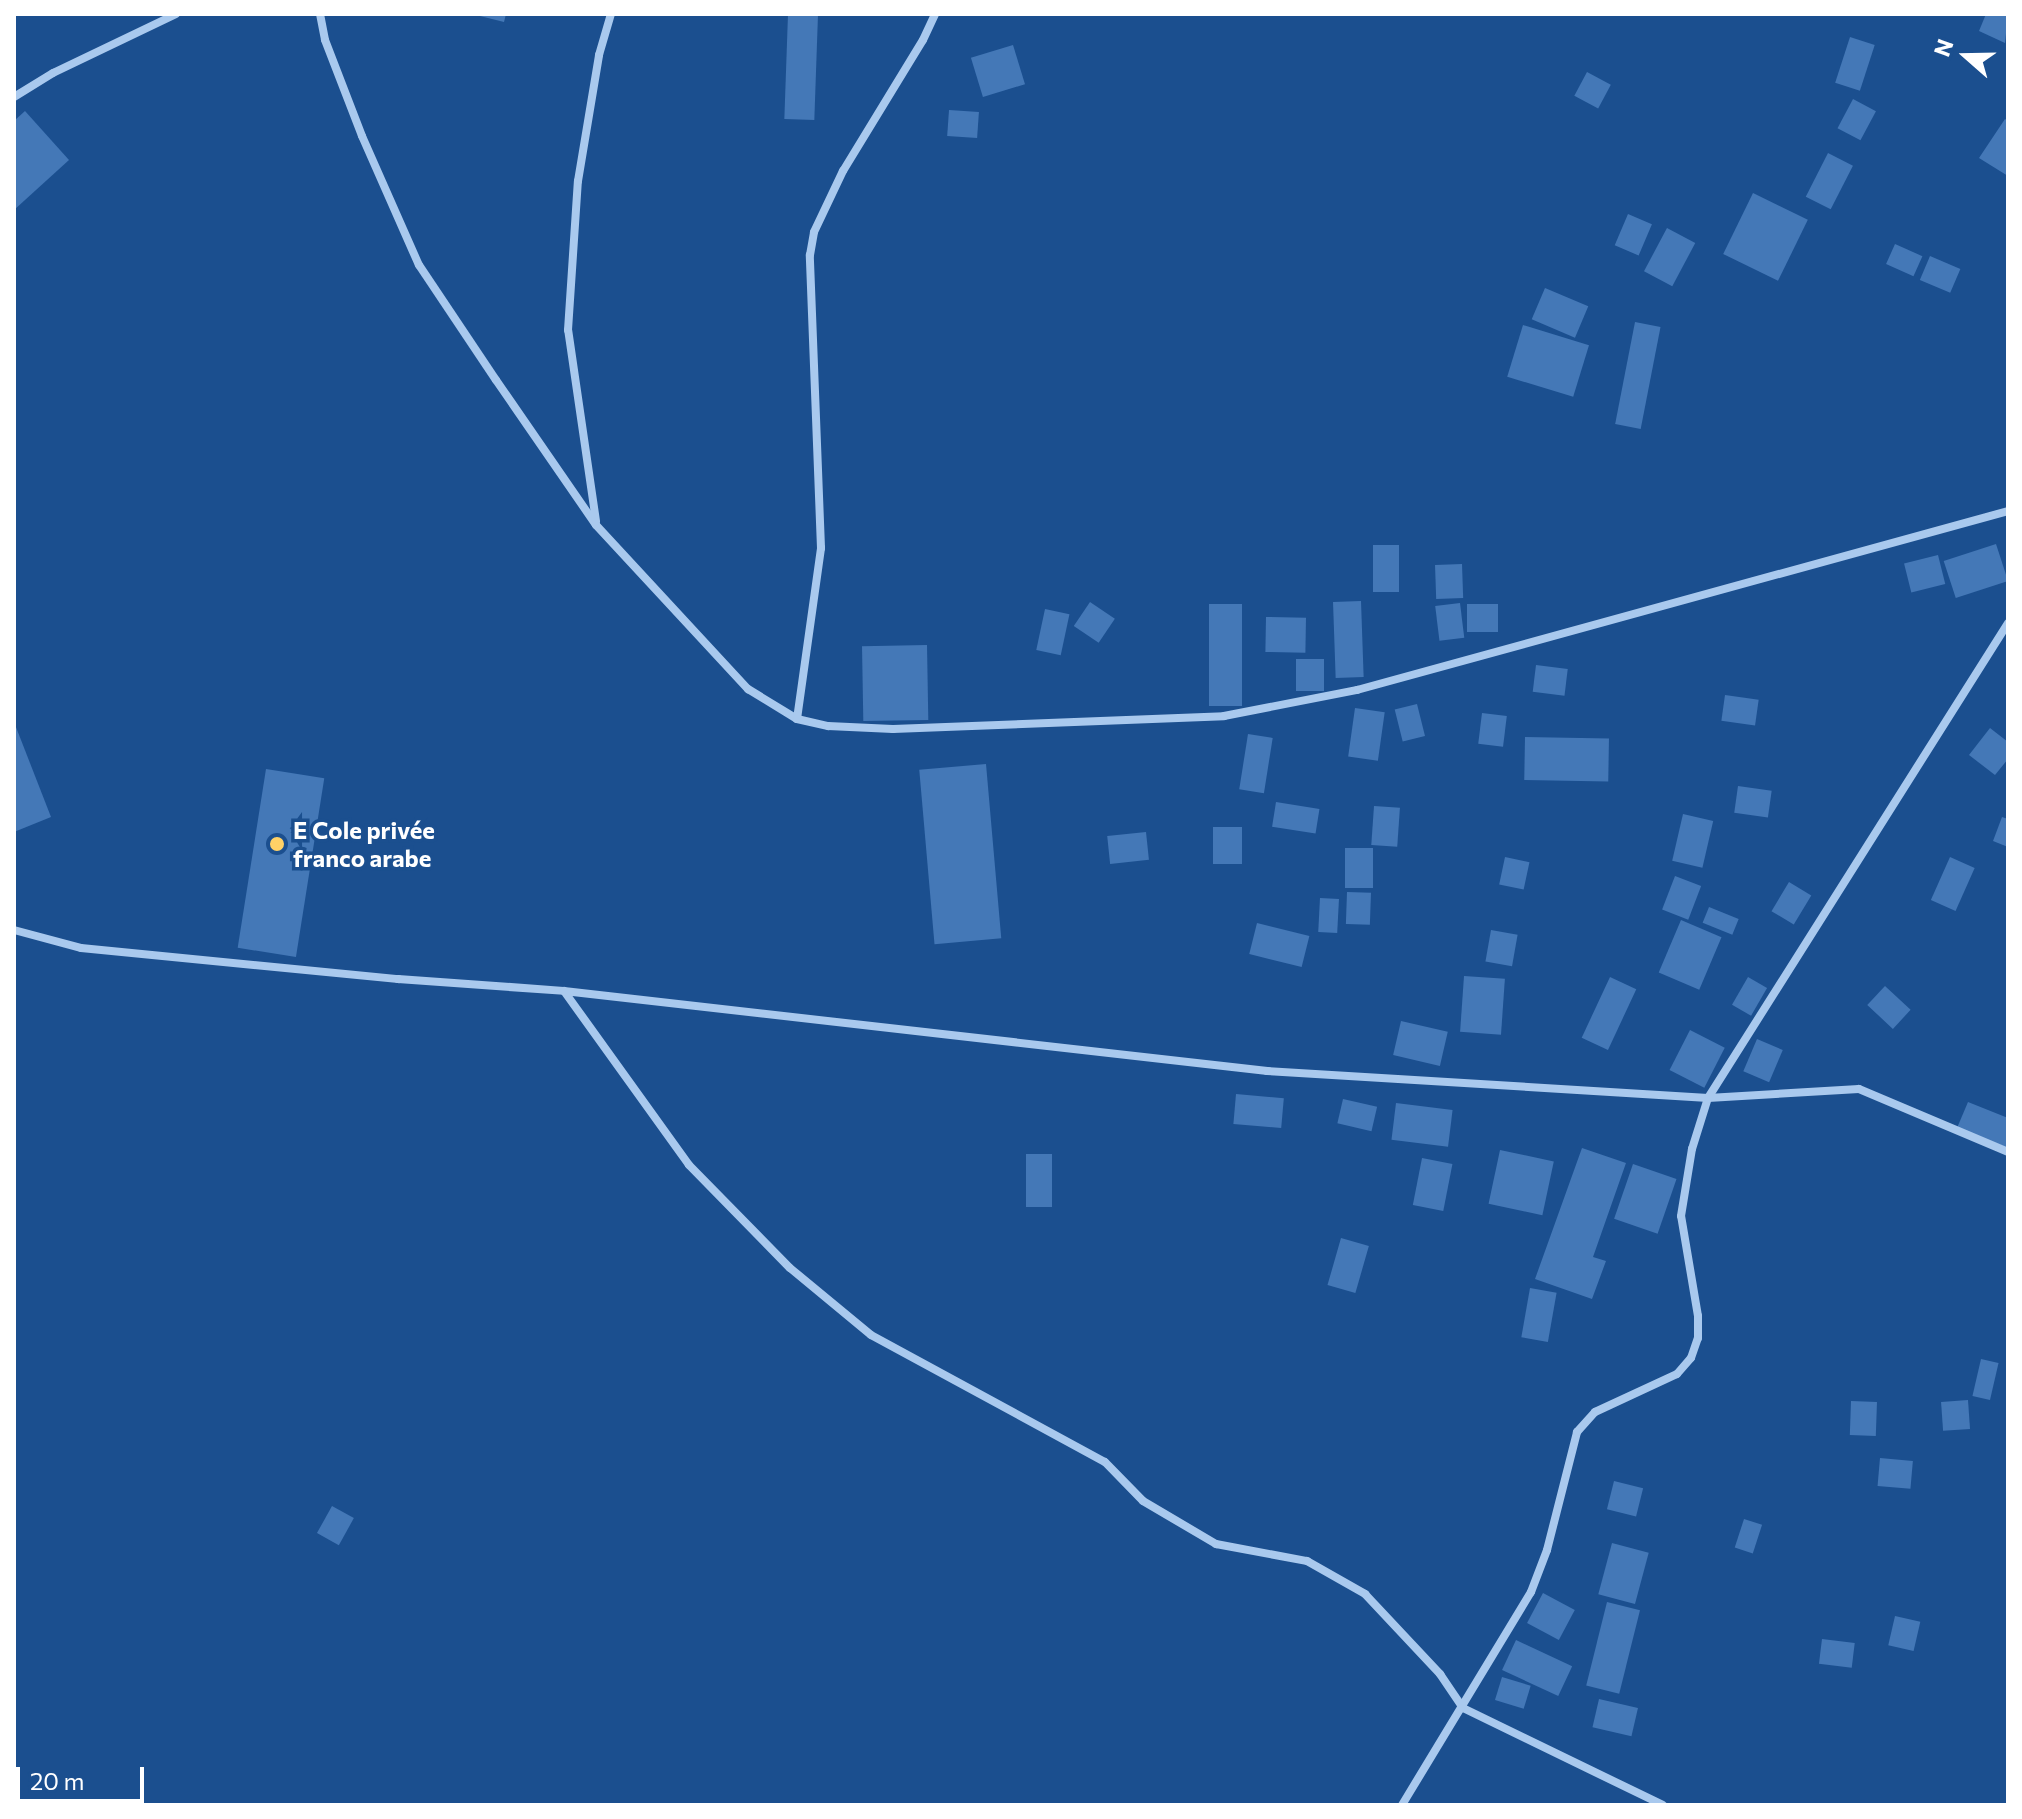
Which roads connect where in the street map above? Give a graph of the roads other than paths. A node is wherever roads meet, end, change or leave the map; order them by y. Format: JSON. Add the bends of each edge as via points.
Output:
{"nodes":[{"id":1,"x":176,"y":14,"type":"edge"},
{"id":2,"x":320,"y":14,"type":"edge"},
{"id":3,"x":611,"y":14,"type":"edge"},
{"id":4,"x":935,"y":14,"type":"edge"},
{"id":5,"x":14,"y":97,"type":"edge"},
{"id":6,"x":2008,"y":511,"type":"edge"},
{"id":7,"x":596,"y":525,"type":"junction"},
{"id":8,"x":2008,"y":623,"type":"edge"},
{"id":9,"x":797,"y":719,"type":"junction"},
{"id":10,"x":14,"y":930,"type":"edge"},
{"id":11,"x":564,"y":991,"type":"junction"},
{"id":12,"x":1708,"y":1098,"type":"junction"},
{"id":13,"x":2008,"y":1152,"type":"edge"},
{"id":14,"x":1463,"y":1708,"type":"junction"},
{"id":15,"x":1402,"y":1805,"type":"edge"},
{"id":16,"x":1663,"y":1805,"type":"edge"}],
"edges":[{"from":1,"to":5,"type":"street"},
{"from":2,"to":7,"type":"street","via":[[357,122],[419,265]]},
{"from":3,"to":7,"type":"street","via":[[578,181],[568,330]]},
{"from":4,"to":9,"type":"street","via":[[843,171],[814,232],[810,255],[821,548]]},
{"from":6,"to":9,"type":"street","via":[[1357,690],[1224,716],[893,729]]},
{"from":7,"to":9,"type":"street","via":[[748,689]]},
{"from":8,"to":12,"type":"street"},
{"from":10,"to":11,"type":"street","via":[[81,948]]},
{"from":11,"to":12,"type":"street","via":[[1267,1071]]},
{"from":11,"to":14,"type":"street","via":[[689,1165],[790,1268],[871,1335],[1105,1462],[1143,1501],[1216,1544],[1307,1561],[1365,1594],[1440,1674]]},
{"from":12,"to":13,"type":"street","via":[[1859,1089]]},
{"from":12,"to":14,"type":"street","via":[[1692,1149],[1681,1216],[1698,1316],[1691,1358],[1677,1374],[1595,1412],[1577,1432],[1531,1592]]},
{"from":14,"to":15,"type":"street"},
{"from":14,"to":16,"type":"street"}]}
